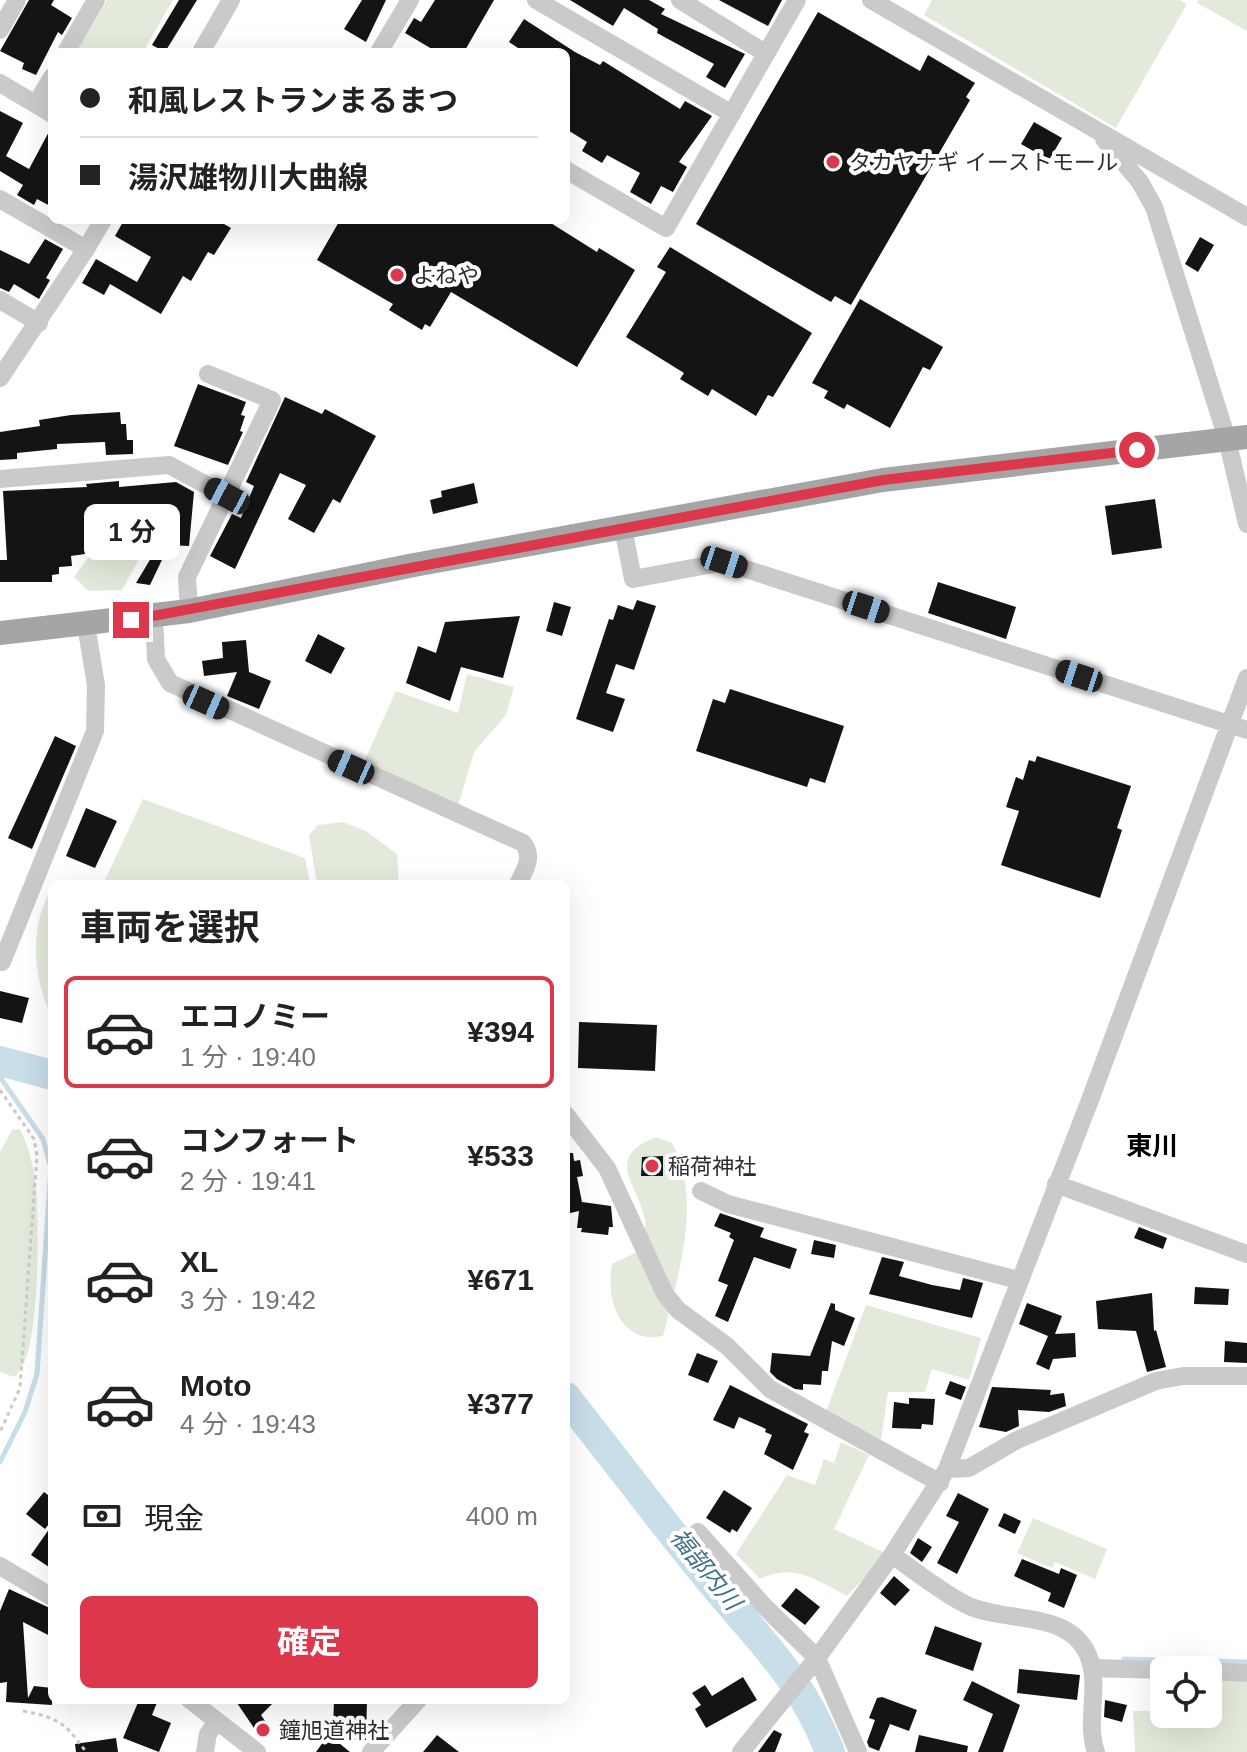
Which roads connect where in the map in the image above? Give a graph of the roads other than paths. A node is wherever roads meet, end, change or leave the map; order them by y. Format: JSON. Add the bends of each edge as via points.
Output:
{"nodes":[{"id":1,"x":17,"y":0,"type":"edge"},
{"id":2,"x":96,"y":0,"type":"edge"},
{"id":3,"x":231,"y":0,"type":"edge"},
{"id":4,"x":410,"y":0,"type":"edge"},
{"id":5,"x":536,"y":0,"type":"edge"},
{"id":6,"x":680,"y":0,"type":"edge"},
{"id":7,"x":797,"y":0,"type":"edge"},
{"id":8,"x":871,"y":0,"type":"edge"},
{"id":9,"x":0,"y":30,"type":"edge"},
{"id":10,"x":68,"y":48,"type":"edge"},
{"id":11,"x":203,"y":48,"type":"edge"},
{"id":12,"x":381,"y":48,"type":"edge"},
{"id":13,"x":765,"y":53,"type":"junction"},
{"id":14,"x":0,"y":83,"type":"edge"},
{"id":15,"x":44,"y":109,"type":"edge"},
{"id":16,"x":732,"y":114,"type":"junction"},
{"id":17,"x":1094,"y":128,"type":"junction"},
{"id":18,"x":570,"y":172,"type":"edge"},
{"id":19,"x":0,"y":199,"type":"edge"},
{"id":20,"x":1247,"y":217,"type":"edge"},
{"id":21,"x":101,"y":224,"type":"edge"},
{"id":22,"x":86,"y":249,"type":"junction"},
{"id":23,"x":0,"y":300,"type":"edge"},
{"id":24,"x":39,"y":323,"type":"junction"},
{"id":25,"x":208,"y":374,"type":"dead end"},
{"id":26,"x":0,"y":378,"type":"edge"},
{"id":27,"x":1237,"y":438,"type":"edge"},
{"id":28,"x":0,"y":479,"type":"edge"},
{"id":29,"x":227,"y":496,"type":"junction"},
{"id":30,"x":1247,"y":523,"type":"edge"},
{"id":31,"x":623,"y":528,"type":"junction"},
{"id":32,"x":189,"y":611,"type":"junction"},
{"id":33,"x":154,"y":617,"type":"junction"},
{"id":34,"x":86,"y":625,"type":"junction"},
{"id":35,"x":0,"y":633,"type":"edge"},
{"id":36,"x":1247,"y":678,"type":"edge"},
{"id":37,"x":1238,"y":727,"type":"edge"},
{"id":38,"x":520,"y":880,"type":"edge"},
{"id":39,"x":2,"y":962,"type":"dead end"},
{"id":40,"x":570,"y":1120,"type":"edge"},
{"id":41,"x":1056,"y":1184,"type":"junction"},
{"id":42,"x":701,"y":1191,"type":"dead end"},
{"id":43,"x":1247,"y":1254,"type":"edge"},
{"id":44,"x":1018,"y":1280,"type":"junction"},
{"id":45,"x":1247,"y":1376,"type":"edge"},
{"id":46,"x":943,"y":1476,"type":"junction"},
{"id":47,"x":698,"y":1532,"type":"dead end"},
{"id":48,"x":892,"y":1555,"type":"junction"},
{"id":49,"x":0,"y":1566,"type":"edge"},
{"id":50,"x":48,"y":1595,"type":"edge"},
{"id":51,"x":812,"y":1662,"type":"junction"},
{"id":52,"x":1092,"y":1668,"type":"junction"},
{"id":53,"x":1150,"y":1670,"type":"edge"},
{"id":54,"x":1222,"y":1672,"type":"edge"},
{"id":55,"x":1247,"y":1673,"type":"edge"},
{"id":56,"x":195,"y":1704,"type":"edge"},
{"id":57,"x":414,"y":1704,"type":"edge"},
{"id":58,"x":217,"y":1721,"type":"junction"},
{"id":59,"x":205,"y":1752,"type":"edge"},
{"id":60,"x":257,"y":1752,"type":"edge"},
{"id":61,"x":371,"y":1752,"type":"edge"},
{"id":62,"x":741,"y":1752,"type":"edge"},
{"id":63,"x":858,"y":1752,"type":"edge"},
{"id":64,"x":1096,"y":1752,"type":"edge"}],
"edges":[{"from":1,"to":9,"type":"street"},
{"from":2,"to":10,"type":"street"},
{"from":3,"to":11,"type":"street"},
{"from":4,"to":12,"type":"street"},
{"from":5,"to":16,"type":"street"},
{"from":6,"to":13,"type":"street"},
{"from":7,"to":13,"type":"street"},
{"from":8,"to":17,"type":"street"},
{"from":13,"to":16,"type":"street"},
{"from":14,"to":15,"type":"street"},
{"from":16,"to":18,"type":"street","via":[[666,228]]},
{"from":17,"to":20,"type":"street"},
{"from":17,"to":27,"type":"street","via":[[1154,207]]},
{"from":19,"to":22,"type":"street"},
{"from":21,"to":22,"type":"street"},
{"from":22,"to":24,"type":"street"},
{"from":23,"to":24,"type":"street"},
{"from":24,"to":26,"type":"street"},
{"from":25,"to":29,"type":"street","via":[[272,400]]},
{"from":27,"to":30,"type":"street"},
{"from":27,"to":31,"type":"main road","via":[[883,480]]},
{"from":28,"to":29,"type":"street","via":[[169,465]]},
{"from":29,"to":32,"type":"street","via":[[187,577]]},
{"from":31,"to":32,"type":"main road"},
{"from":31,"to":37,"type":"street","via":[[633,579],[724,562]]},
{"from":32,"to":33,"type":"main road"},
{"from":33,"to":34,"type":"main road"},
{"from":33,"to":38,"type":"street","via":[[156,659],[170,683],[523,843],[529,860]]},
{"from":34,"to":35,"type":"main road"},
{"from":34,"to":39,"type":"street","via":[[96,685],[95,731]]},
{"from":36,"to":37,"type":"street"},
{"from":37,"to":41,"type":"street"},
{"from":40,"to":46,"type":"street","via":[[607,1168],[665,1294],[678,1310],[727,1346],[770,1389]]},
{"from":41,"to":43,"type":"street"},
{"from":41,"to":44,"type":"street"},
{"from":42,"to":44,"type":"street","via":[[728,1204]]},
{"from":44,"to":46,"type":"street"},
{"from":45,"to":46,"type":"street","via":[[1156,1381]]},
{"from":46,"to":48,"type":"street"},
{"from":47,"to":51,"type":"street"},
{"from":48,"to":51,"type":"street"},
{"from":48,"to":52,"type":"street","via":[[970,1606],[1069,1631]]},
{"from":49,"to":50,"type":"street"},
{"from":51,"to":62,"type":"street"},
{"from":51,"to":63,"type":"street"},
{"from":52,"to":53,"type":"street"},
{"from":52,"to":64,"type":"street"},
{"from":54,"to":55,"type":"street"},
{"from":56,"to":58,"type":"street"},
{"from":57,"to":61,"type":"street"},
{"from":58,"to":59,"type":"street"},
{"from":58,"to":60,"type":"street"}]}
